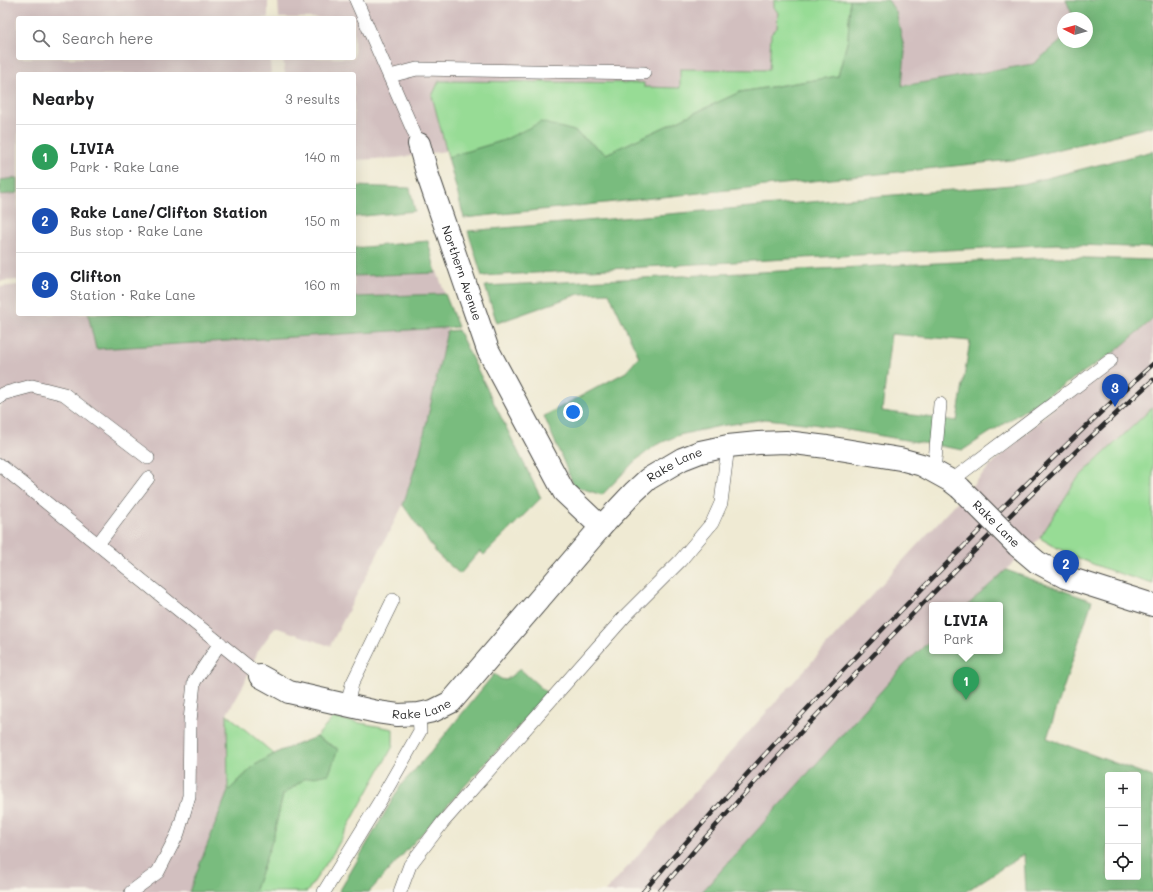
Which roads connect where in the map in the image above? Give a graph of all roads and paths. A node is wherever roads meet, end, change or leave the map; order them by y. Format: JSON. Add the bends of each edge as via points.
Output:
{"nodes":[{"id":1,"x":356,"y":0,"type":"edge"},
{"id":2,"x":644,"y":74,"type":"dead end"},
{"id":3,"x":390,"y":76,"type":"junction"},
{"id":4,"x":419,"y":144,"type":"joint"},
{"id":5,"x":1111,"y":360,"type":"dead end"},
{"id":6,"x":0,"y":397,"type":"edge"},
{"id":7,"x":940,"y":404,"type":"dead end"},
{"id":8,"x":728,"y":446,"type":"junction"},
{"id":9,"x":148,"y":458,"type":"dead end"},
{"id":10,"x":0,"y":465,"type":"edge"},
{"id":11,"x":148,"y":478,"type":"dead end"},
{"id":12,"x":948,"y":481,"type":"junction"},
{"id":13,"x":601,"y":527,"type":"junction"},
{"id":14,"x":98,"y":544,"type":"junction"},
{"id":15,"x":393,"y":600,"type":"dead end"},
{"id":16,"x":1153,"y":605,"type":"edge"},
{"id":17,"x":220,"y":643,"type":"junction"},
{"id":18,"x":260,"y":676,"type":"joint"},
{"id":19,"x":347,"y":705,"type":"junction"},
{"id":20,"x":419,"y":714,"type":"junction"},
{"id":21,"x":131,"y":892,"type":"edge"},
{"id":22,"x":324,"y":892,"type":"edge"},
{"id":23,"x":400,"y":892,"type":"edge"}],
"edges":[{"from":1,"to":3,"type":"lane","name":"Northern Avenue"},
{"from":2,"to":3,"type":"lane","via":[[417,69]]},
{"from":3,"to":4,"type":"lane","name":"Northern Avenue"},
{"from":4,"to":13,"type":"street","name":"Northern Avenue","via":[[488,350],[564,492]]},
{"from":5,"to":12,"type":"lane"},
{"from":6,"to":9,"type":"lane","via":[[2,394],[32,386],[64,394]]},
{"from":7,"to":12,"type":"lane"},
{"from":8,"to":12,"type":"street","name":"Rake Lane","via":[[786,442],[900,458],[922,465]]},
{"from":8,"to":13,"type":"street","name":"Rake Lane","via":[[682,459],[648,479]]},
{"from":8,"to":23,"type":"lane","via":[[721,503],[712,523],[680,562],[627,614],[443,822],[410,864]]},
{"from":10,"to":14,"type":"lane"},
{"from":11,"to":14,"type":"lane"},
{"from":12,"to":16,"type":"street","name":"Rake Lane","bridge":true,"via":[[1037,562],[1065,577]]},
{"from":13,"to":20,"type":"street","name":"Rake Lane","via":[[451,702],[433,711]]},
{"from":14,"to":17,"type":"lane"},
{"from":15,"to":19,"type":"lane","via":[[352,684]]},
{"from":17,"to":18,"type":"lane"},
{"from":17,"to":21,"type":"lane","via":[[194,682],[190,721],[189,796],[178,833],[158,872]]},
{"from":18,"to":19,"type":"street","name":"Rake Lane","via":[[289,692]]},
{"from":19,"to":20,"type":"street","name":"Rake Lane","via":[[398,715]]},
{"from":20,"to":22,"type":"lane","via":[[420,731]]}]}
